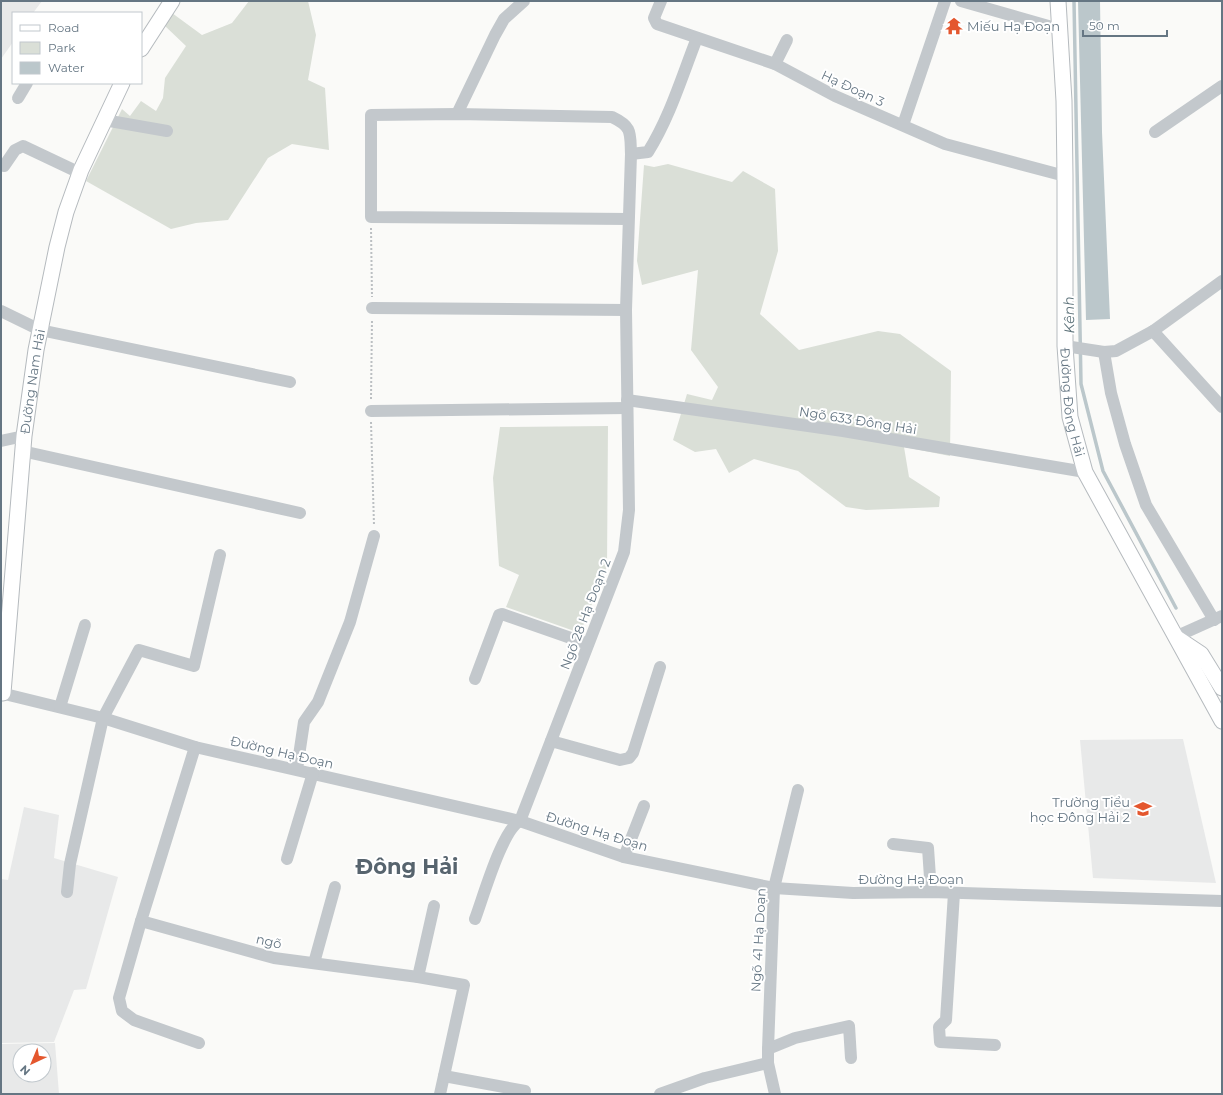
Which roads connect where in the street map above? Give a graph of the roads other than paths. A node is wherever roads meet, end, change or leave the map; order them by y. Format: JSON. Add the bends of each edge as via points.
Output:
{"nodes":[{"id":1,"x":172,"y":1,"type":"edge"},
{"id":2,"x":524,"y":1,"type":"edge"},
{"id":3,"x":661,"y":1,"type":"edge"},
{"id":4,"x":945,"y":1,"type":"edge"},
{"id":5,"x":961,"y":1,"type":"edge"},
{"id":6,"x":1058,"y":1,"type":"edge"},
{"id":7,"x":1059,"y":29,"type":"junction"},
{"id":8,"x":697,"y":38,"type":"junction"},
{"id":9,"x":787,"y":40,"type":"dead end"},
{"id":10,"x":142,"y":47,"type":"edge"},
{"id":11,"x":775,"y":64,"type":"junction"},
{"id":12,"x":26,"y":84,"type":"edge"},
{"id":13,"x":122,"y":84,"type":"edge"},
{"id":14,"x":1222,"y":86,"type":"edge"},
{"id":15,"x":18,"y":98,"type":"dead end"},
{"id":16,"x":457,"y":114,"type":"junction"},
{"id":17,"x":104,"y":120,"type":"junction"},
{"id":18,"x":903,"y":125,"type":"junction"},
{"id":19,"x":167,"y":131,"type":"dead end"},
{"id":20,"x":1155,"y":132,"type":"dead end"},
{"id":21,"x":631,"y":154,"type":"junction"},
{"id":22,"x":4,"y":166,"type":"dead end"},
{"id":23,"x":80,"y":173,"type":"junction"},
{"id":24,"x":1065,"y":176,"type":"junction"},
{"id":25,"x":628,"y":219,"type":"junction"},
{"id":26,"x":1222,"y":281,"type":"edge"},
{"id":27,"x":372,"y":308,"type":"road end"},
{"id":28,"x":626,"y":310,"type":"junction"},
{"id":29,"x":1,"y":311,"type":"edge"},
{"id":30,"x":40,"y":330,"type":"junction"},
{"id":31,"x":1153,"y":331,"type":"junction"},
{"id":32,"x":1068,"y":347,"type":"junction"},
{"id":33,"x":1104,"y":352,"type":"junction"},
{"id":34,"x":290,"y":382,"type":"dead end"},
{"id":35,"x":627,"y":404,"type":"junction"},
{"id":36,"x":1222,"y":407,"type":"edge"},
{"id":37,"x":371,"y":411,"type":"road end"},
{"id":38,"x":24,"y":436,"type":"junction"},
{"id":39,"x":1,"y":441,"type":"edge"},
{"id":40,"x":22,"y":451,"type":"junction"},
{"id":41,"x":1085,"y":472,"type":"junction"},
{"id":42,"x":300,"y":513,"type":"dead end"},
{"id":43,"x":374,"y":536,"type":"road end"},
{"id":44,"x":220,"y":555,"type":"dead end"},
{"id":45,"x":1218,"y":618,"type":"edge"},
{"id":46,"x":85,"y":625,"type":"dead end"},
{"id":47,"x":1175,"y":637,"type":"junction"},
{"id":48,"x":588,"y":644,"type":"junction"},
{"id":49,"x":660,"y":667,"type":"dead end"},
{"id":50,"x":475,"y":679,"type":"dead end"},
{"id":51,"x":1222,"y":688,"type":"edge"},
{"id":52,"x":2,"y":693,"type":"edge"},
{"id":53,"x":60,"y":707,"type":"junction"},
{"id":54,"x":103,"y":718,"type":"junction"},
{"id":55,"x":1222,"y":721,"type":"edge"},
{"id":56,"x":551,"y":741,"type":"junction"},
{"id":57,"x":196,"y":747,"type":"junction"},
{"id":58,"x":298,"y":769,"type":"junction"},
{"id":59,"x":312,"y":773,"type":"junction"},
{"id":60,"x":798,"y":790,"type":"dead end"},
{"id":61,"x":644,"y":806,"type":"dead end"},
{"id":62,"x":520,"y":821,"type":"junction"},
{"id":63,"x":893,"y":844,"type":"dead end"},
{"id":64,"x":624,"y":857,"type":"junction"},
{"id":65,"x":287,"y":859,"type":"dead end"},
{"id":66,"x":335,"y":887,"type":"dead end"},
{"id":67,"x":774,"y":888,"type":"junction"},
{"id":68,"x":67,"y":892,"type":"dead end"},
{"id":69,"x":931,"y":892,"type":"junction"},
{"id":70,"x":954,"y":893,"type":"junction"},
{"id":71,"x":1222,"y":901,"type":"edge"},
{"id":72,"x":434,"y":906,"type":"dead end"},
{"id":73,"x":475,"y":919,"type":"dead end"},
{"id":74,"x":141,"y":921,"type":"junction"},
{"id":75,"x":314,"y":964,"type":"junction"},
{"id":76,"x":418,"y":977,"type":"junction"},
{"id":77,"x":199,"y":1043,"type":"dead end"},
{"id":78,"x":995,"y":1045,"type":"dead end"},
{"id":79,"x":768,"y":1049,"type":"junction"},
{"id":80,"x":851,"y":1058,"type":"dead end"},
{"id":81,"x":768,"y":1063,"type":"junction"},
{"id":82,"x":444,"y":1076,"type":"junction"},
{"id":83,"x":526,"y":1091,"type":"dead end"},
{"id":84,"x":667,"y":1093,"type":"edge"},
{"id":85,"x":440,"y":1094,"type":"edge"},
{"id":86,"x":775,"y":1094,"type":"edge"}],
"edges":[{"from":1,"to":10,"type":"main road"},
{"from":2,"to":16,"type":"street","via":[[504,19]]},
{"from":3,"to":8,"type":"street","name":"Hạ Đoạn 3","via":[[654,22]]},
{"from":4,"to":18,"type":"street"},
{"from":5,"to":7,"type":"street"},
{"from":6,"to":7,"type":"main road","name":"Đường Đông Hải"},
{"from":7,"to":24,"type":"main road","name":"Đường Đông Hải","via":[[1064,101]]},
{"from":8,"to":11,"type":"street","name":"Hạ Đoạn 3"},
{"from":8,"to":21,"type":"street","via":[[652,146],[648,152]]},
{"from":9,"to":11,"type":"street"},
{"from":11,"to":18,"type":"street","name":"Hạ Đoạn 3","via":[[835,96]]},
{"from":12,"to":15,"type":"street"},
{"from":13,"to":17,"type":"main road","name":"Đường Nam Hải"},
{"from":14,"to":20,"type":"street"},
{"from":16,"to":21,"type":"street","name":"Ngõ 28 Hạ Đoạn 2","via":[[612,117],[624,122],[630,130]]},
{"from":16,"to":25,"type":"street","via":[[371,115],[371,217]]},
{"from":17,"to":19,"type":"street"},
{"from":17,"to":23,"type":"main road","name":"Đường Nam Hải"},
{"from":18,"to":24,"type":"street","name":"Hạ Đoạn 3","via":[[946,144]]},
{"from":21,"to":25,"type":"street","name":"Ngõ 28 Hạ Đoạn 2"},
{"from":22,"to":23,"type":"street","via":[[15,150],[23,146]]},
{"from":23,"to":30,"type":"main road","name":"Đường Nam Hải","via":[[57,247]]},
{"from":24,"to":32,"type":"main road","name":"Đường Đông Hải"},
{"from":25,"to":28,"type":"street","name":"Ngõ 28 Hạ Đoạn 2"},
{"from":26,"to":31,"type":"street"},
{"from":27,"to":28,"type":"street"},
{"from":28,"to":35,"type":"street","name":"Ngõ 28 Hạ Đoạn 2"},
{"from":29,"to":30,"type":"street"},
{"from":30,"to":34,"type":"street"},
{"from":30,"to":38,"type":"main road","name":"Đường Nam Hải"},
{"from":31,"to":33,"type":"street","via":[[1116,351]]},
{"from":31,"to":36,"type":"street"},
{"from":32,"to":33,"type":"street"},
{"from":32,"to":41,"type":"main road","name":"Đường Đông Hải","via":[[1070,418]]},
{"from":33,"to":45,"type":"street","via":[[1111,393],[1125,444],[1146,505]]},
{"from":35,"to":37,"type":"street","name":"Ngõ 633 Đông Hải"},
{"from":35,"to":41,"type":"street","name":"Ngõ 633 Đông Hải","via":[[843,431]]},
{"from":35,"to":48,"type":"street","name":"Ngõ 28 Hạ Đoạn 2","via":[[629,510],[624,552]]},
{"from":38,"to":39,"type":"street"},
{"from":38,"to":40,"type":"main road","name":"Đường Nam Hải"},
{"from":40,"to":42,"type":"street"},
{"from":40,"to":52,"type":"main road","name":"Đường Nam Hải"},
{"from":41,"to":47,"type":"main road","name":"Đường Đông Hải"},
{"from":43,"to":58,"type":"street","via":[[350,622],[318,702],[304,722]]},
{"from":44,"to":54,"type":"street","via":[[194,666],[140,650]]},
{"from":45,"to":47,"type":"street"},
{"from":46,"to":53,"type":"street"},
{"from":47,"to":51,"type":"main road","name":"Đường Đông Hải","via":[[1201,654]]},
{"from":47,"to":55,"type":"main road","name":"Đường Đông Hải"},
{"from":48,"to":50,"type":"street","via":[[502,614],[499,615]]},
{"from":48,"to":56,"type":"street","name":"Ngõ 28 Hạ Đoạn 2"},
{"from":49,"to":56,"type":"street","via":[[629,758],[620,760]]},
{"from":52,"to":53,"type":"street","name":"Đường Hạ Đoạn"},
{"from":53,"to":54,"type":"street","name":"Đường Hạ Đoạn"},
{"from":54,"to":57,"type":"street","name":"Đường Hạ Đoạn"},
{"from":54,"to":68,"type":"street","via":[[70,864]]},
{"from":56,"to":62,"type":"street","name":"Ngõ 28 Hạ Đoạn 2"},
{"from":57,"to":58,"type":"street","name":"Đường Hạ Đoạn"},
{"from":57,"to":74,"type":"street"},
{"from":58,"to":59,"type":"street","name":"Đường Hạ Đoạn"},
{"from":59,"to":62,"type":"street","name":"Đường Hạ Đoạn"},
{"from":59,"to":65,"type":"street"},
{"from":60,"to":67,"type":"street","name":"Ngõ 41 Hạ Doạn"},
{"from":61,"to":64,"type":"street"},
{"from":62,"to":64,"type":"street","name":"Đường Hạ Đoạn"},
{"from":62,"to":73,"type":"street","via":[[514,824],[506,837]]},
{"from":63,"to":69,"type":"street","via":[[928,848]]},
{"from":64,"to":67,"type":"street","name":"Đường Hạ Đoạn"},
{"from":66,"to":75,"type":"street"},
{"from":67,"to":69,"type":"street","name":"Đường Hạ Đoạn","via":[[853,893]]},
{"from":67,"to":79,"type":"street","name":"Ngõ 41 Hạ Doạn"},
{"from":69,"to":70,"type":"street","name":"Đường Hạ Đoạn"},
{"from":70,"to":71,"type":"street","name":"Đường Hạ Đoạn"},
{"from":70,"to":78,"type":"street","via":[[946,1020],[939,1027],[940,1042]]},
{"from":72,"to":76,"type":"street"},
{"from":74,"to":75,"type":"street","name":"ngõ","via":[[274,958]]},
{"from":74,"to":77,"type":"street","via":[[119,998],[122,1010],[134,1020]]},
{"from":75,"to":76,"type":"street","name":"ngõ"},
{"from":76,"to":82,"type":"street","name":"ngõ","via":[[464,986]]},
{"from":79,"to":80,"type":"street","via":[[795,1038],[848,1026]]},
{"from":79,"to":81,"type":"street","name":"Ngõ 41 Hạ Doạn"},
{"from":81,"to":84,"type":"street","via":[[704,1078]]},
{"from":81,"to":86,"type":"street","name":"Ngõ 41 Hạ Doạn"},
{"from":82,"to":83,"type":"street"},
{"from":82,"to":85,"type":"street","name":"ngõ"}]}
